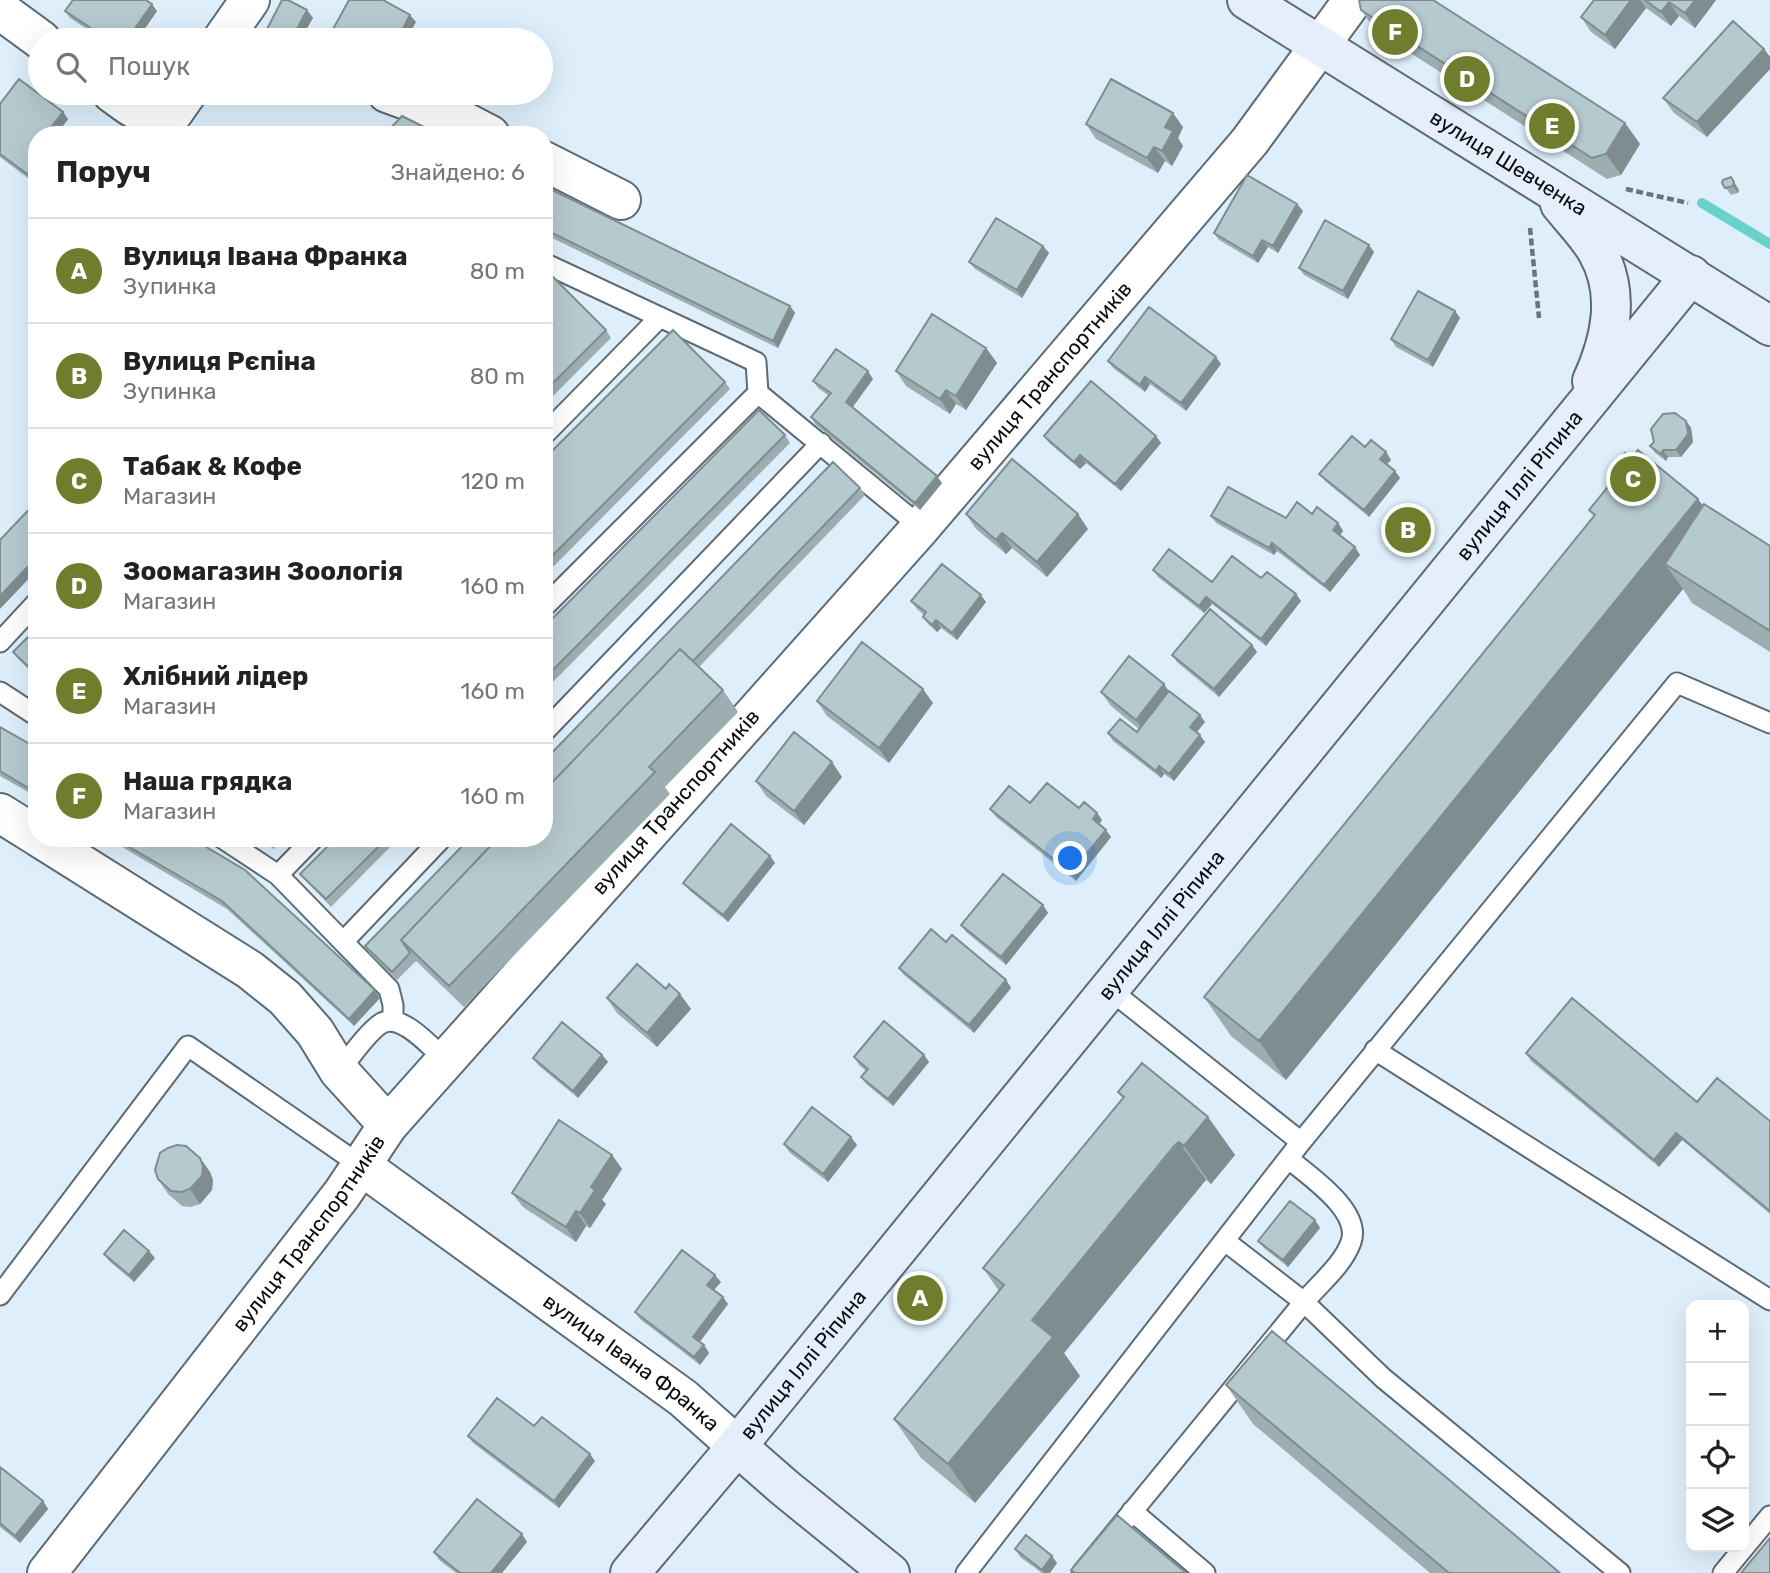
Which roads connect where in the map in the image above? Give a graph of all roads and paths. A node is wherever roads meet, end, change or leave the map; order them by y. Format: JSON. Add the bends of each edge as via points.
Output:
{"nodes":[{"id":1,"x":1247,"y":0,"type":"edge"},
{"id":2,"x":1353,"y":0,"type":"edge"},
{"id":3,"x":0,"y":10,"type":"edge"},
{"id":4,"x":28,"y":30,"type":"edge"},
{"id":5,"x":1321,"y":46,"type":"junction"},
{"id":6,"x":129,"y":105,"type":"edge"},
{"id":7,"x":179,"y":105,"type":"edge"},
{"id":8,"x":420,"y":105,"type":"edge"},
{"id":9,"x":473,"y":126,"type":"edge"},
{"id":10,"x":553,"y":166,"type":"edge"},
{"id":11,"x":1528,"y":174,"type":"junction"},
{"id":12,"x":1620,"y":187,"type":"dead end"},
{"id":13,"x":621,"y":200,"type":"dead end"},
{"id":14,"x":1688,"y":203,"type":"dead end"},
{"id":15,"x":1529,"y":221,"type":"dead end"},
{"id":16,"x":553,"y":267,"type":"edge"},
{"id":17,"x":1691,"y":275,"type":"junction"},
{"id":18,"x":660,"y":317,"type":"junction"},
{"id":19,"x":1539,"y":318,"type":"dead end"},
{"id":20,"x":1770,"y":326,"type":"edge"},
{"id":21,"x":758,"y":393,"type":"junction"},
{"id":22,"x":553,"y":426,"type":"edge"},
{"id":23,"x":1567,"y":426,"type":"junction"},
{"id":24,"x":821,"y":443,"type":"junction"},
{"id":25,"x":921,"y":527,"type":"junction"},
{"id":26,"x":553,"y":598,"type":"edge"},
{"id":27,"x":28,"y":612,"type":"edge"},
{"id":28,"x":0,"y":642,"type":"edge"},
{"id":29,"x":0,"y":692,"type":"edge"},
{"id":30,"x":28,"y":710,"type":"edge"},
{"id":31,"x":553,"y":723,"type":"edge"},
{"id":32,"x":1770,"y":723,"type":"edge"},
{"id":33,"x":0,"y":813,"type":"edge"},
{"id":34,"x":28,"y":831,"type":"edge"},
{"id":35,"x":54,"y":847,"type":"edge"},
{"id":36,"x":236,"y":847,"type":"edge"},
{"id":37,"x":305,"y":847,"type":"edge"},
{"id":38,"x":433,"y":847,"type":"edge"},
{"id":39,"x":278,"y":875,"type":"junction"},
{"id":40,"x":343,"y":942,"type":"junction"},
{"id":41,"x":1109,"y":989,"type":"junction"},
{"id":42,"x":393,"y":1020,"type":"junction"},
{"id":43,"x":1375,"y":1051,"type":"junction"},
{"id":44,"x":446,"y":1060,"type":"junction"},
{"id":45,"x":339,"y":1070,"type":"junction"},
{"id":46,"x":388,"y":1125,"type":"junction"},
{"id":47,"x":1301,"y":1142,"type":"junction"},
{"id":48,"x":1289,"y":1159,"type":"junction"},
{"id":49,"x":363,"y":1167,"type":"junction"},
{"id":50,"x":1225,"y":1241,"type":"junction"},
{"id":51,"x":0,"y":1295,"type":"edge"},
{"id":52,"x":1770,"y":1300,"type":"edge"},
{"id":53,"x":1304,"y":1302,"type":"junction"},
{"id":54,"x":737,"y":1446,"type":"junction"},
{"id":55,"x":1132,"y":1511,"type":"junction"},
{"id":56,"x":1770,"y":1516,"type":"edge"},
{"id":57,"x":47,"y":1573,"type":"edge"},
{"id":58,"x":630,"y":1573,"type":"edge"},
{"id":59,"x":890,"y":1573,"type":"edge"},
{"id":60,"x":967,"y":1573,"type":"edge"},
{"id":61,"x":1082,"y":1573,"type":"edge"},
{"id":62,"x":1205,"y":1573,"type":"edge"},
{"id":63,"x":1620,"y":1573,"type":"edge"},
{"id":64,"x":1723,"y":1573,"type":"edge"}],
"edges":[{"from":1,"to":5,"type":"main road","name":"вулиця Шевченка"},
{"from":2,"to":5,"type":"street","name":"вулиця Транспортників"},
{"from":3,"to":4,"type":"street"},
{"from":5,"to":11,"type":"main road","name":"вулиця Шевченка"},
{"from":5,"to":25,"type":"street","name":"вулиця Транспортників","via":[[1250,141]]},
{"from":6,"to":7,"type":"street","via":[[155,117],[173,113]]},
{"from":8,"to":9,"type":"street"},
{"from":10,"to":13,"type":"street"},
{"from":11,"to":17,"type":"main road","name":"вулиця Шевченка"},
{"from":11,"to":23,"type":"main road","via":[[1554,197],[1597,251],[1610,284],[1612,318],[1605,352]]},
{"from":12,"to":14,"type":"path"},
{"from":15,"to":19,"type":"path"},
{"from":16,"to":18,"type":"lane"},
{"from":17,"to":20,"type":"main road","name":"вулиця Шевченка"},
{"from":17,"to":23,"type":"main road","name":"вулиця Іллі Ріпина"},
{"from":18,"to":21,"type":"lane","via":[[756,362]]},
{"from":18,"to":22,"type":"lane"},
{"from":21,"to":24,"type":"lane"},
{"from":21,"to":26,"type":"lane"},
{"from":23,"to":41,"type":"main road","name":"вулиця Іллі Ріпина"},
{"from":24,"to":25,"type":"lane"},
{"from":24,"to":31,"type":"lane"},
{"from":25,"to":44,"type":"street","name":"вулиця Транспортників"},
{"from":27,"to":28,"type":"lane"},
{"from":29,"to":30,"type":"lane"},
{"from":32,"to":43,"type":"lane","via":[[1677,682]]},
{"from":33,"to":34,"type":"street"},
{"from":35,"to":45,"type":"street","via":[[250,970],[293,1007]]},
{"from":36,"to":39,"type":"lane"},
{"from":37,"to":39,"type":"lane"},
{"from":38,"to":40,"type":"lane"},
{"from":39,"to":40,"type":"lane"},
{"from":40,"to":42,"type":"lane","via":[[389,989]]},
{"from":41,"to":47,"type":"lane"},
{"from":41,"to":54,"type":"main road","name":"вулиця Іллі Ріпина"},
{"from":42,"to":44,"type":"lane","via":[[407,1025]]},
{"from":42,"to":45,"type":"lane","via":[[380,1023]]},
{"from":43,"to":47,"type":"lane"},
{"from":43,"to":52,"type":"lane"},
{"from":44,"to":46,"type":"street","name":"вулиця Транспортників"},
{"from":45,"to":46,"type":"street"},
{"from":46,"to":49,"type":"street","name":"вулиця Транспортників"},
{"from":47,"to":48,"type":"lane"},
{"from":48,"to":50,"type":"lane"},
{"from":48,"to":53,"type":"lane","via":[[1339,1201],[1352,1240],[1342,1259]]},
{"from":49,"to":51,"type":"lane","via":[[188,1046]]},
{"from":49,"to":54,"type":"street","name":"вулиця Івана Франка","via":[[683,1398]]},
{"from":49,"to":57,"type":"street","name":"вулиця Транспортників"},
{"from":50,"to":53,"type":"lane"},
{"from":50,"to":60,"type":"lane"},
{"from":53,"to":55,"type":"lane"},
{"from":53,"to":63,"type":"lane","via":[[1383,1378]]},
{"from":54,"to":58,"type":"main road","name":"вулиця Іллі Ріпина"},
{"from":54,"to":59,"type":"main road","name":"вулиця Івана Франка"},
{"from":55,"to":61,"type":"lane"},
{"from":55,"to":62,"type":"lane"},
{"from":56,"to":64,"type":"lane"}]}
